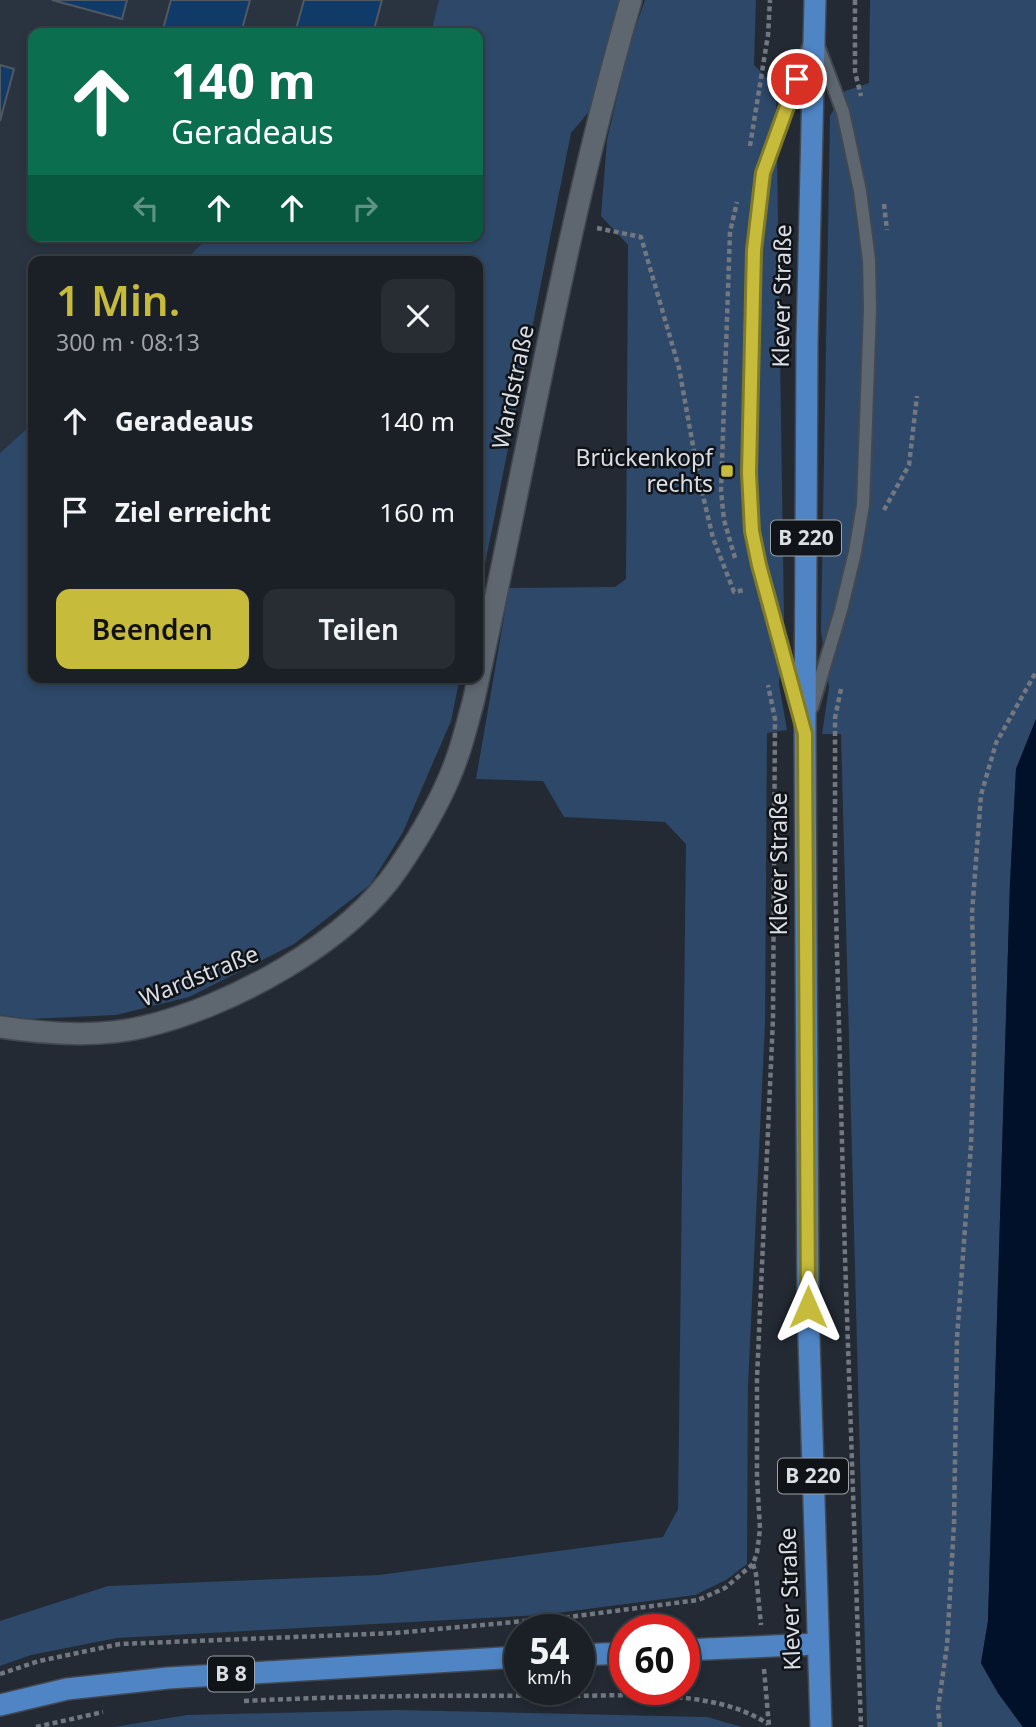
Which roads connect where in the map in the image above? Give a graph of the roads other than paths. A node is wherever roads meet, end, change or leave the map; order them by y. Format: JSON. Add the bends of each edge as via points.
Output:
{"nodes":[{"id":1,"x":631,"y":0,"type":"edge"},
{"id":2,"x":815,"y":0,"type":"edge"},
{"id":3,"x":814,"y":33,"type":"junction"},
{"id":4,"x":483,"y":656,"type":"edge"},
{"id":5,"x":477,"y":683,"type":"edge"},
{"id":6,"x":805,"y":734,"type":"junction"},
{"id":7,"x":0,"y":1027,"type":"edge"},
{"id":8,"x":818,"y":1644,"type":"junction"},
{"id":9,"x":700,"y":1649,"type":"edge"},
{"id":10,"x":504,"y":1658,"type":"edge"},
{"id":11,"x":0,"y":1705,"type":"edge"},
{"id":12,"x":821,"y":1727,"type":"edge"}],
"edges":[{"from":1,"to":4,"type":"street","name":"Wardstraße","via":[[574,223]]},
{"from":2,"to":3,"type":"main road","name":"Klever Straße","number":"B 220"},
{"from":3,"to":6,"type":"main road","name":"Klever Straße","number":"B 220"},
{"from":3,"to":6,"type":"lane","via":[[843,112],[860,191],[870,309],[863,505],[841,610]]},
{"from":3,"to":6,"type":"lane","via":[[763,173],[754,250],[749,473],[759,565]]},
{"from":5,"to":7,"type":"street","name":"Wardstraße","via":[[458,756],[435,807],[398,869],[360,912],[319,944],[272,977],[142,1028],[42,1033]]},
{"from":6,"to":8,"type":"main road","name":"Klever Straße","number":"B 220","via":[[808,1307]]},
{"from":8,"to":9,"type":"main road"},
{"from":8,"to":12,"type":"main road","name":"Klever Straße","number":"B 220"},
{"from":10,"to":11,"type":"main road","number":"B 8","via":[[168,1678],[67,1689]]}]}
